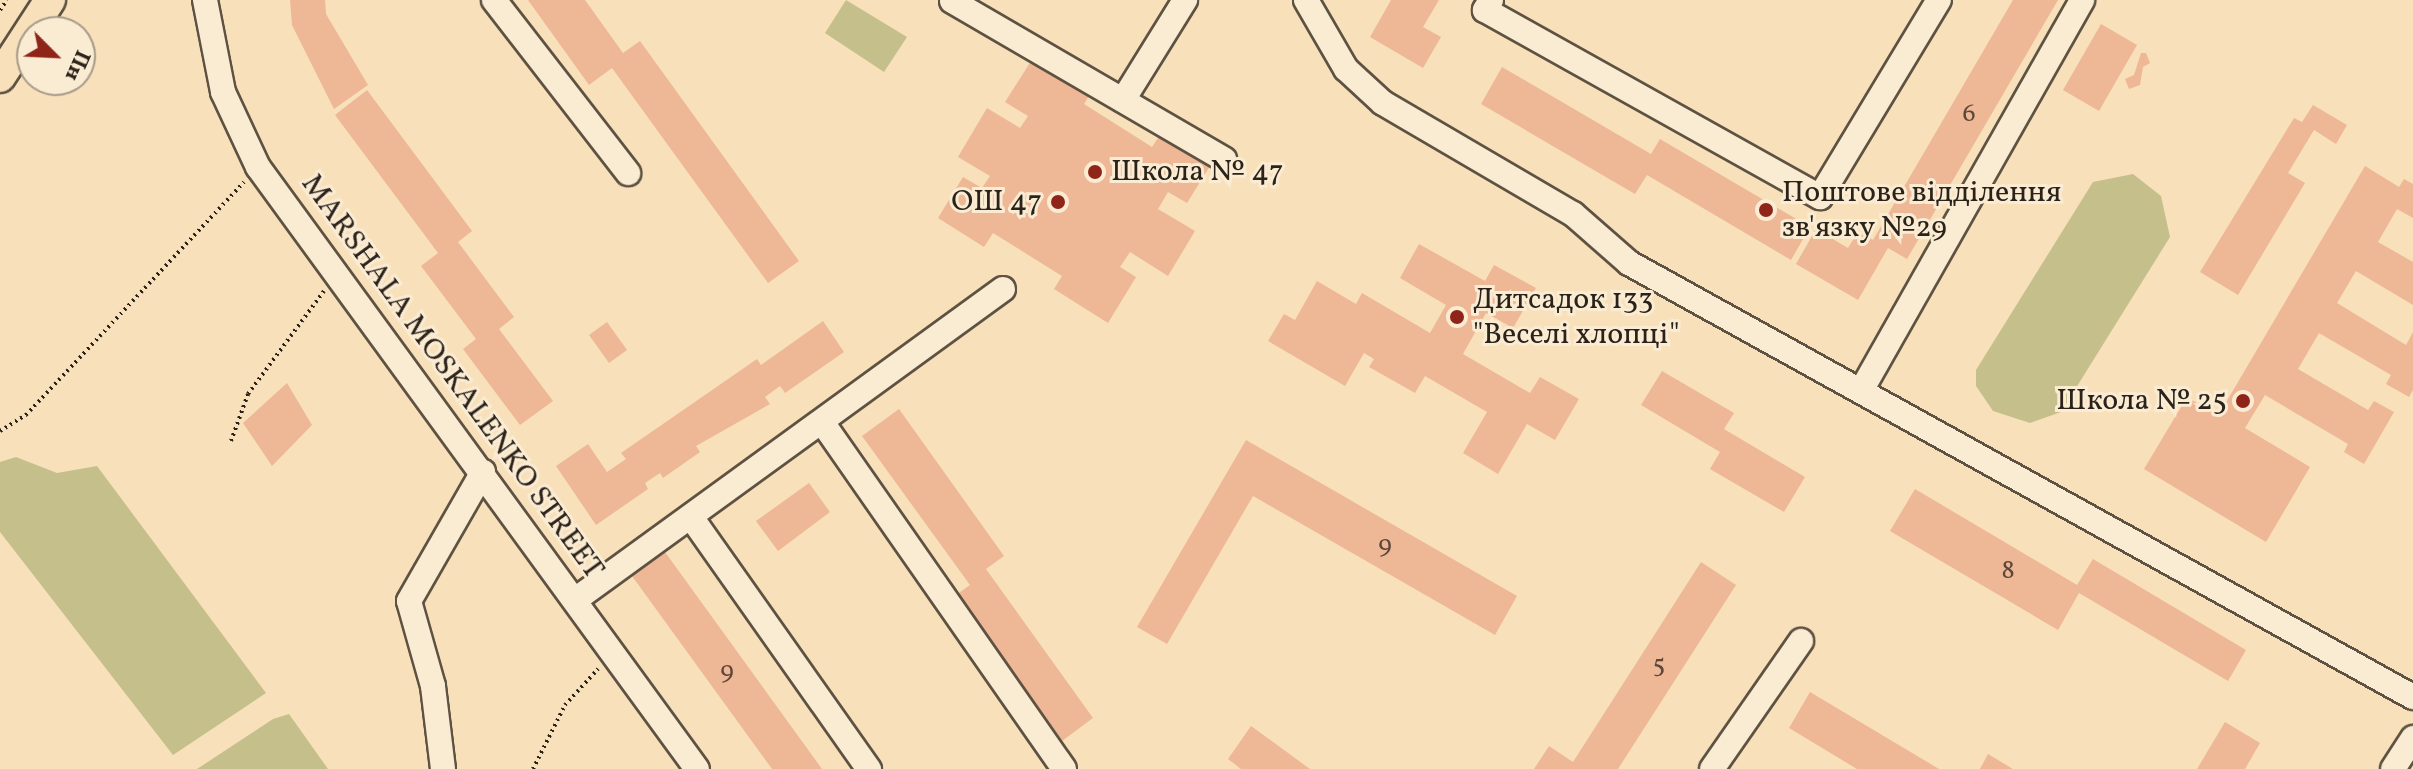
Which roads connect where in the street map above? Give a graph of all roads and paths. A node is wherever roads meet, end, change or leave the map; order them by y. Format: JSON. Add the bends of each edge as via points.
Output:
{"nodes":[{"id":1,"x":7,"y":0,"type":"edge"},
{"id":2,"x":50,"y":0,"type":"edge"},
{"id":3,"x":205,"y":0,"type":"edge"},
{"id":4,"x":494,"y":0,"type":"edge"},
{"id":5,"x":1185,"y":0,"type":"edge"},
{"id":6,"x":1306,"y":0,"type":"edge"},
{"id":7,"x":1491,"y":0,"type":"edge"},
{"id":8,"x":1939,"y":0,"type":"edge"},
{"id":9,"x":2082,"y":0,"type":"edge"},
{"id":10,"x":952,"y":1,"type":"edge"},
{"id":11,"x":0,"y":10,"type":"edge"},
{"id":12,"x":0,"y":77,"type":"edge"},
{"id":13,"x":1123,"y":100,"type":"junction"},
{"id":14,"x":1224,"y":159,"type":"dead end"},
{"id":15,"x":258,"y":167,"type":"junction"},
{"id":16,"x":628,"y":173,"type":"dead end"},
{"id":17,"x":337,"y":275,"type":"junction"},
{"id":18,"x":1003,"y":289,"type":"dead end"},
{"id":19,"x":1861,"y":391,"type":"junction"},
{"id":20,"x":822,"y":422,"type":"junction"},
{"id":21,"x":0,"y":431,"type":"edge"},
{"id":22,"x":231,"y":441,"type":"dead end"},
{"id":23,"x":483,"y":472,"type":"junction"},
{"id":24,"x":691,"y":517,"type":"junction"},
{"id":25,"x":575,"y":600,"type":"junction"},
{"id":26,"x":1801,"y":641,"type":"dead end"},
{"id":27,"x":614,"y":654,"type":"junction"},
{"id":28,"x":2413,"y":697,"type":"edge"},
{"id":29,"x":2413,"y":738,"type":"edge"},
{"id":30,"x":443,"y":769,"type":"edge"},
{"id":31,"x":533,"y":769,"type":"edge"},
{"id":32,"x":697,"y":769,"type":"edge"},
{"id":33,"x":869,"y":769,"type":"edge"},
{"id":34,"x":1064,"y":769,"type":"edge"},
{"id":35,"x":1712,"y":769,"type":"edge"},
{"id":36,"x":2393,"y":769,"type":"edge"}],
"edges":[{"from":1,"to":11,"type":"path"},
{"from":2,"to":12,"type":"main road"},
{"from":3,"to":15,"type":"street","name":"MARSHALA MOSKALENKO STREET","via":[[223,92]]},
{"from":4,"to":16,"type":"street"},
{"from":5,"to":13,"type":"street"},
{"from":6,"to":19,"type":"street","via":[[1346,69],[1383,103],[1573,214],[1629,263]]},
{"from":7,"to":8,"type":"street","via":[[1485,10],[1820,197]]},
{"from":9,"to":19,"type":"street"},
{"from":10,"to":13,"type":"street"},
{"from":13,"to":14,"type":"street"},
{"from":15,"to":17,"type":"street","name":"MARSHALA MOSKALENKO STREET"},
{"from":15,"to":21,"type":"path","via":[[26,415]]},
{"from":17,"to":22,"type":"path","via":[[248,394]]},
{"from":17,"to":23,"type":"street","name":"MARSHALA MOSKALENKO STREET"},
{"from":18,"to":20,"type":"street"},
{"from":19,"to":28,"type":"street"},
{"from":20,"to":24,"type":"street"},
{"from":20,"to":34,"type":"street"},
{"from":23,"to":25,"type":"street","name":"MARSHALA MOSKALENKO STREET"},
{"from":23,"to":30,"type":"street","via":[[409,601],[433,686]]},
{"from":24,"to":25,"type":"street"},
{"from":24,"to":33,"type":"street"},
{"from":25,"to":27,"type":"street","name":"MARSHALA MOSKALENKO STREET"},
{"from":26,"to":35,"type":"street"},
{"from":27,"to":31,"type":"path","via":[[565,705]]},
{"from":27,"to":32,"type":"street","name":"MARSHALA MOSKALENKO STREET"},
{"from":29,"to":36,"type":"street"}]}
